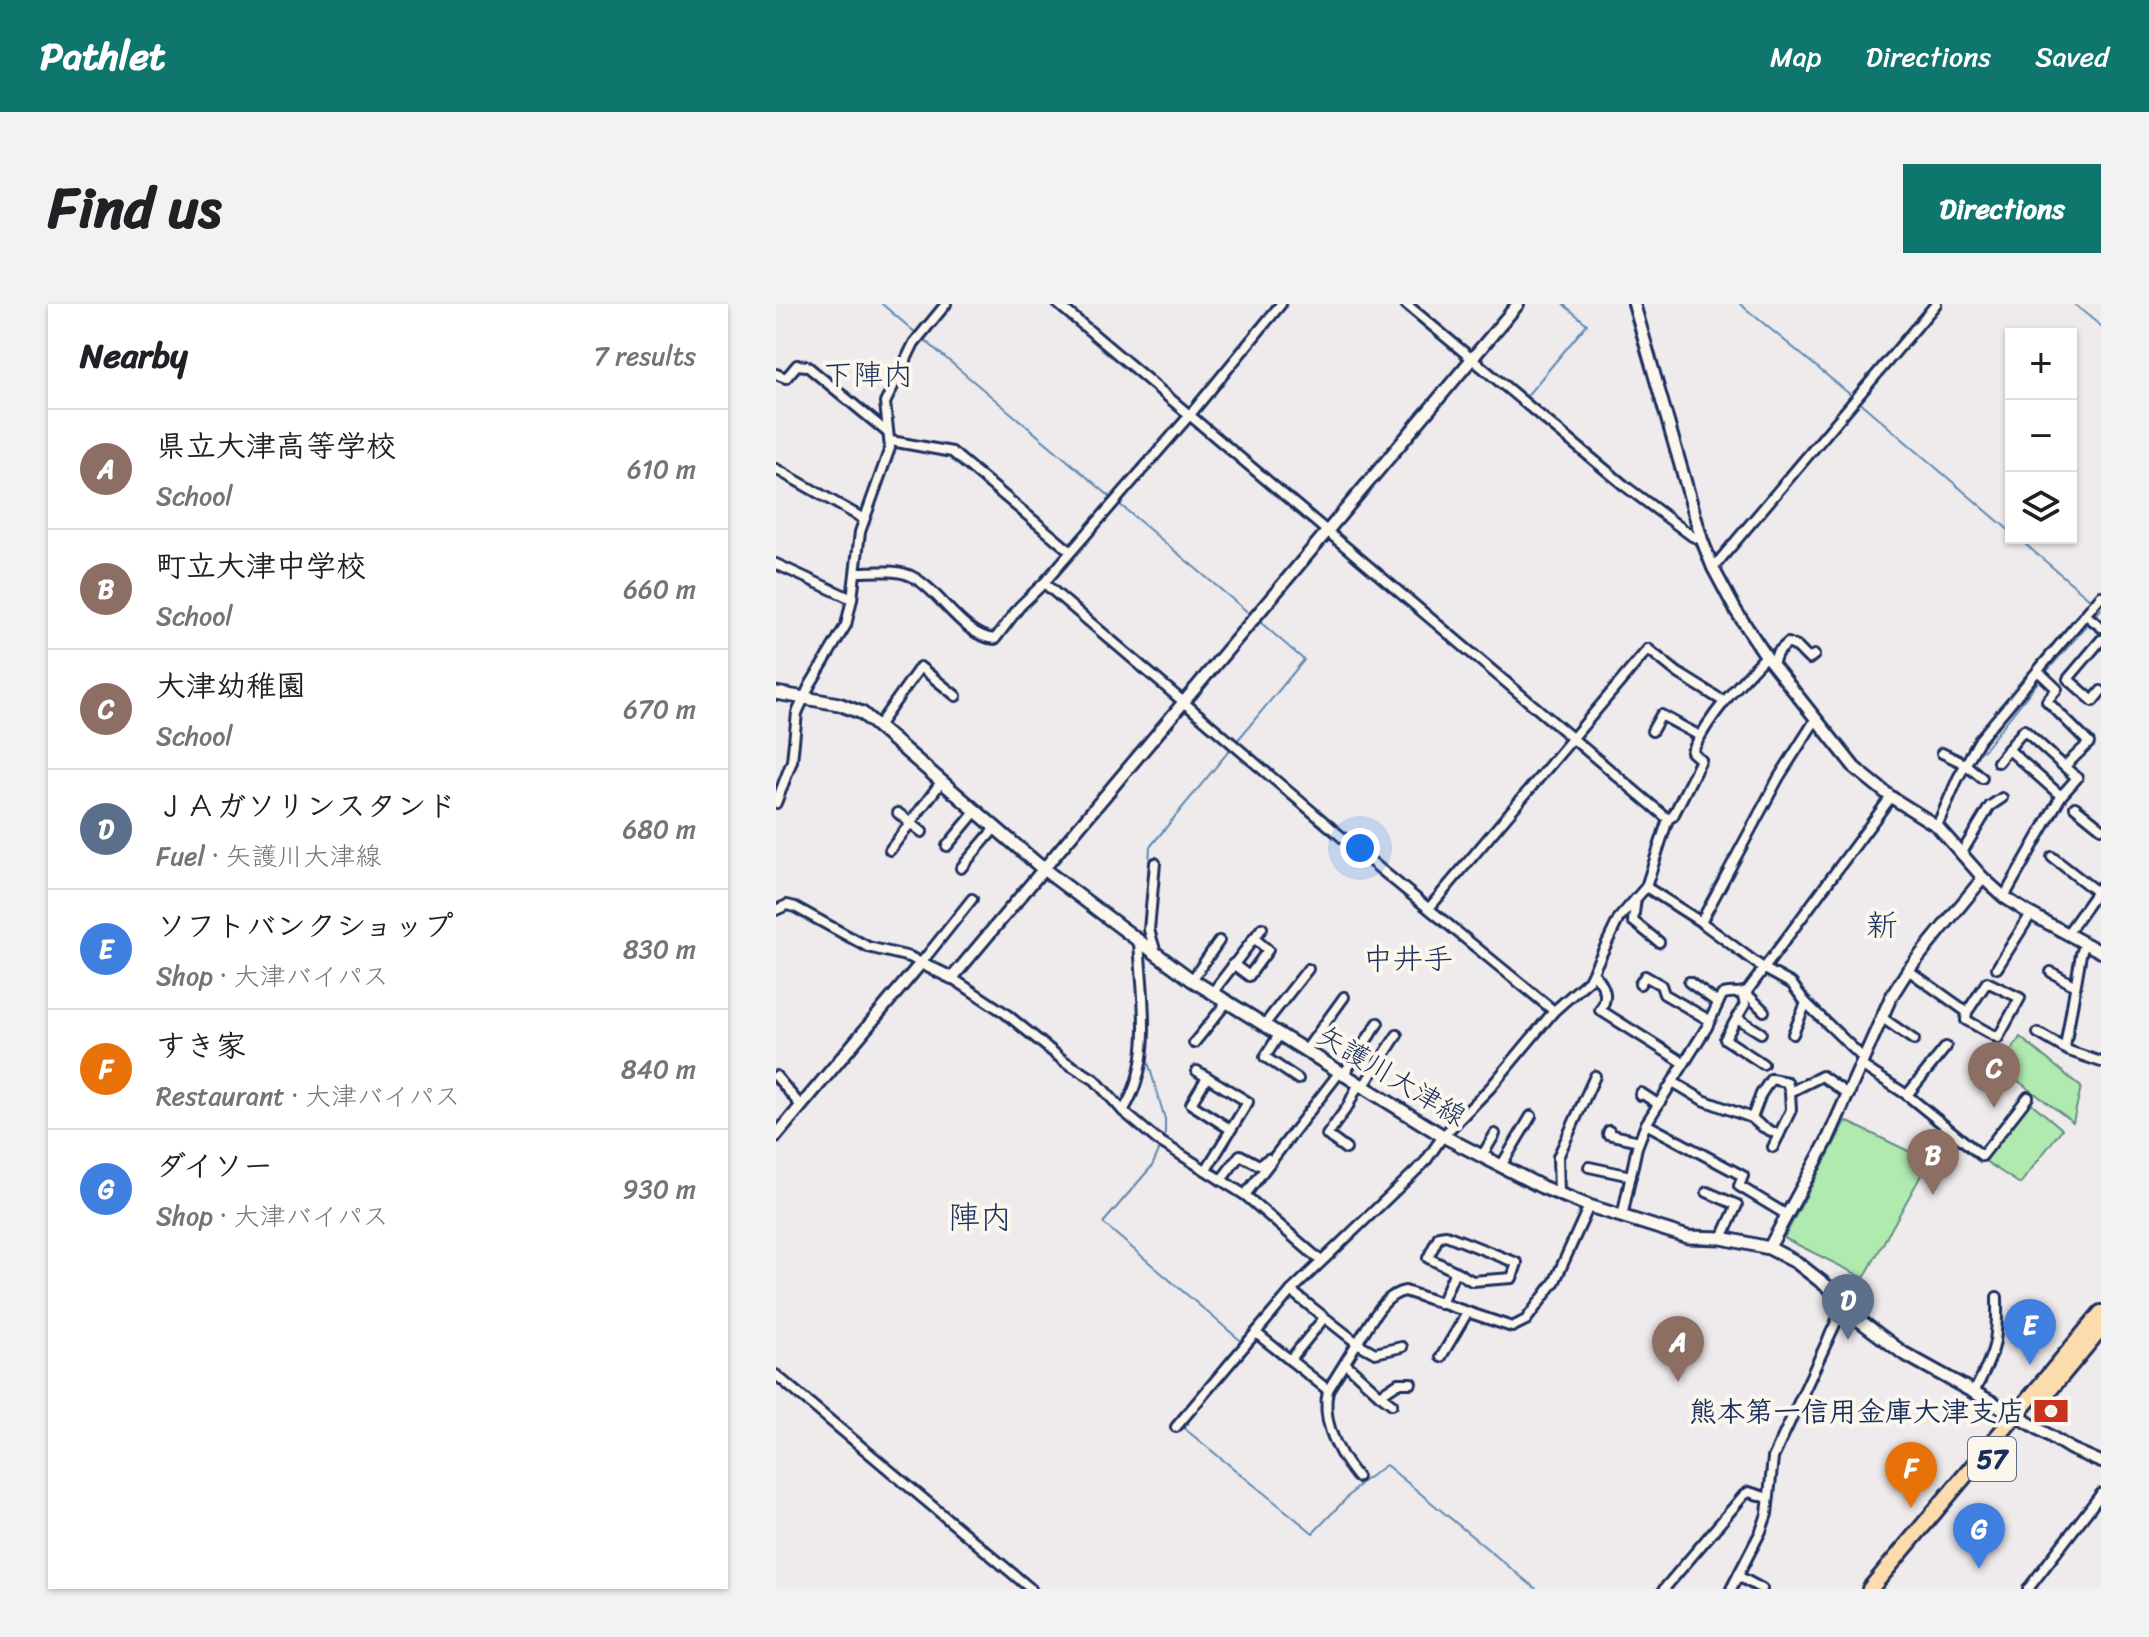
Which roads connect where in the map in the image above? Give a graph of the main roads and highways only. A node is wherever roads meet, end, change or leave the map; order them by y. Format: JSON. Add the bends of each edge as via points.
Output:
{"nodes":[{"id":1,"x":776,"y":693,"type":"edge"},
{"id":2,"x":2101,"y":1313,"type":"edge"},
{"id":3,"x":2101,"y":1328,"type":"edge"},
{"id":4,"x":2020,"y":1418,"type":"junction"},
{"id":5,"x":1870,"y":1589,"type":"edge"},
{"id":6,"x":1882,"y":1589,"type":"edge"}],
"edges":[{"from":1,"to":4,"type":"main road","name":"矢護川大津線","via":[[850,707],[1042,868],[1156,954],[1443,1136],[1589,1206],[1688,1237],[1769,1248],[1805,1269],[1868,1328],[1913,1360]]},
{"from":2,"to":4,"type":"highway","number":"57"},
{"from":3,"to":4,"type":"highway","number":"57"},
{"from":4,"to":5,"type":"highway","number":"57"},
{"from":4,"to":6,"type":"highway","number":"57"}]}
